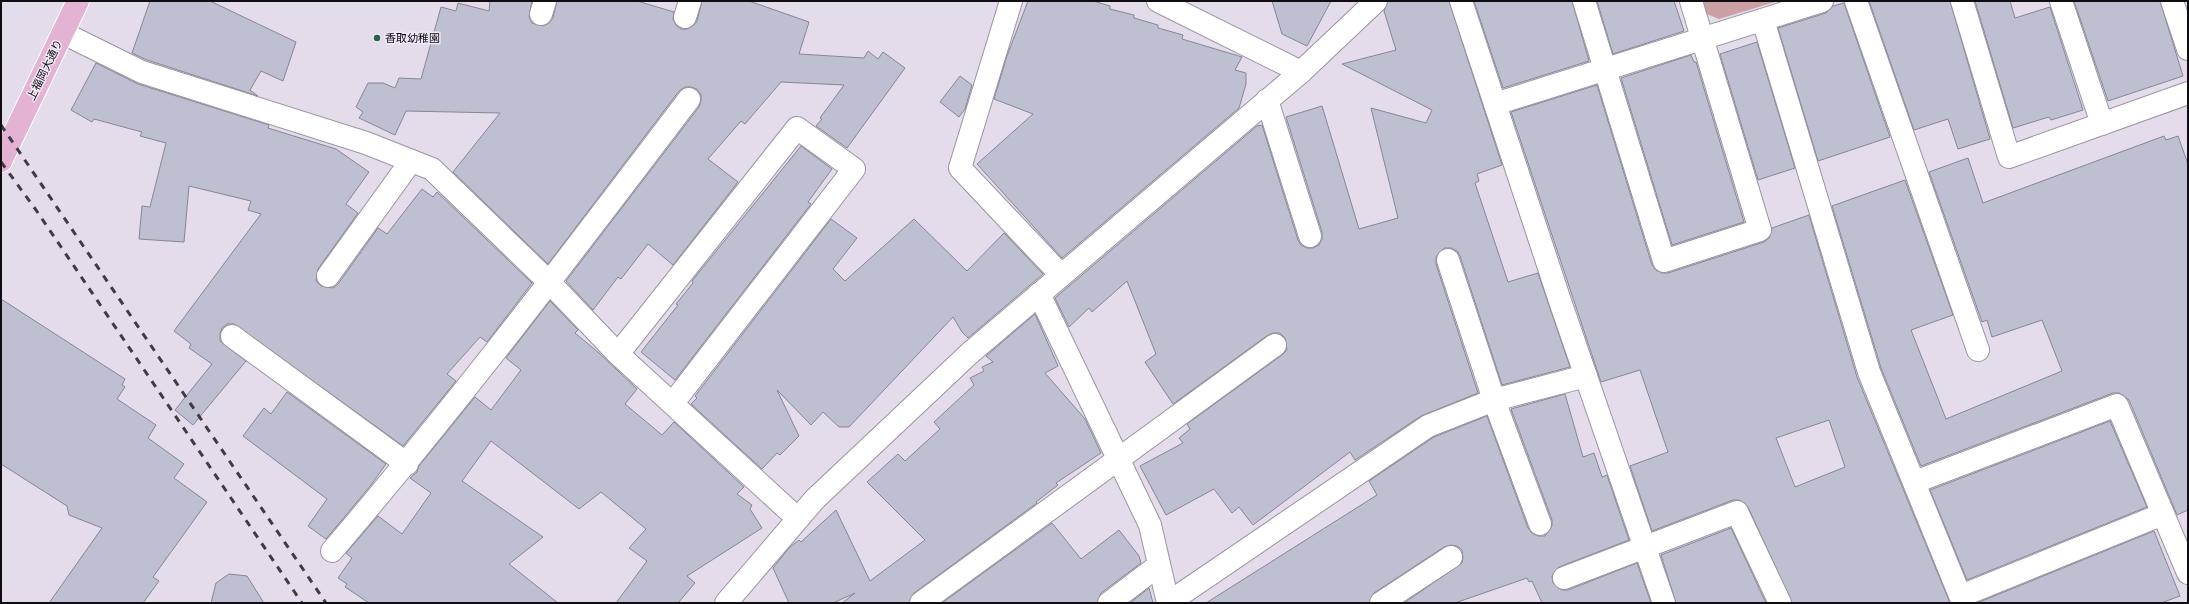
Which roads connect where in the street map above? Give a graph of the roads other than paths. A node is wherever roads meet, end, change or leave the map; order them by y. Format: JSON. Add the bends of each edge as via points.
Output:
{"nodes":[{"id":1,"x":1011,"y":1,"type":"edge"},
{"id":2,"x":1158,"y":1,"type":"edge"},
{"id":3,"x":1376,"y":1,"type":"edge"},
{"id":4,"x":1461,"y":1,"type":"edge"},
{"id":5,"x":1584,"y":1,"type":"edge"},
{"id":6,"x":1691,"y":1,"type":"edge"},
{"id":7,"x":1822,"y":1,"type":"edge"},
{"id":8,"x":1856,"y":1,"type":"edge"},
{"id":9,"x":1962,"y":1,"type":"edge"},
{"id":10,"x":2061,"y":1,"type":"edge"},
{"id":11,"x":2172,"y":1,"type":"edge"},
{"id":12,"x":76,"y":2,"type":"edge"},
{"id":13,"x":1763,"y":20,"type":"junction"},
{"id":14,"x":63,"y":33,"type":"junction"},
{"id":15,"x":1703,"y":39,"type":"junction"},
{"id":16,"x":2188,"y":49,"type":"edge"},
{"id":17,"x":1605,"y":69,"type":"junction"},
{"id":18,"x":1301,"y":72,"type":"junction"},
{"id":19,"x":2188,"y":93,"type":"edge"},
{"id":20,"x":689,"y":99,"type":"dead end"},
{"id":21,"x":1267,"y":100,"type":"junction"},
{"id":22,"x":1495,"y":104,"type":"junction"},
{"id":23,"x":2102,"y":124,"type":"junction"},
{"id":24,"x":1,"y":160,"type":"edge"},
{"id":25,"x":411,"y":161,"type":"junction"},
{"id":26,"x":1310,"y":236,"type":"dead end"},
{"id":27,"x":1448,"y":260,"type":"dead end"},
{"id":28,"x":1061,"y":275,"type":"junction"},
{"id":29,"x":328,"y":276,"type":"dead end"},
{"id":30,"x":550,"y":283,"type":"junction"},
{"id":31,"x":1039,"y":294,"type":"junction"},
{"id":32,"x":232,"y":336,"type":"dead end"},
{"id":33,"x":1275,"y":345,"type":"dead end"},
{"id":34,"x":1978,"y":350,"type":"dead end"},
{"id":35,"x":618,"y":354,"type":"junction"},
{"id":36,"x":1586,"y":376,"type":"junction"},
{"id":37,"x":1494,"y":400,"type":"junction"},
{"id":38,"x":672,"y":403,"type":"junction"},
{"id":39,"x":1119,"y":459,"type":"junction"},
{"id":40,"x":407,"y":464,"type":"junction"},
{"id":41,"x":1915,"y":482,"type":"junction"},
{"id":42,"x":2163,"y":514,"type":"junction"},
{"id":43,"x":797,"y":518,"type":"junction"},
{"id":44,"x":1540,"y":524,"type":"dead end"},
{"id":45,"x":1644,"y":547,"type":"junction"},
{"id":46,"x":332,"y":551,"type":"dead end"},
{"id":47,"x":1451,"y":557,"type":"dead end"},
{"id":48,"x":1159,"y":565,"type":"junction"},
{"id":49,"x":2188,"y":572,"type":"edge"},
{"id":50,"x":1564,"y":578,"type":"dead end"},
{"id":51,"x":1962,"y":600,"type":"edge"},
{"id":52,"x":726,"y":603,"type":"edge"},
{"id":53,"x":921,"y":603,"type":"edge"},
{"id":54,"x":1109,"y":603,"type":"edge"},
{"id":55,"x":1168,"y":603,"type":"edge"},
{"id":56,"x":1381,"y":603,"type":"edge"},
{"id":57,"x":1664,"y":603,"type":"edge"},
{"id":58,"x":1780,"y":603,"type":"edge"}],
"edges":[{"from":1,"to":28,"type":"street","via":[[960,168]]},
{"from":2,"to":18,"type":"street"},
{"from":3,"to":18,"type":"street"},
{"from":4,"to":22,"type":"street"},
{"from":5,"to":17,"type":"street"},
{"from":6,"to":15,"type":"street"},
{"from":7,"to":13,"type":"street"},
{"from":8,"to":34,"type":"street"},
{"from":9,"to":23,"type":"street","via":[[2009,157]]},
{"from":10,"to":23,"type":"street"},
{"from":11,"to":16,"type":"street"},
{"from":12,"to":14,"type":"main road","name":"上福岡大通り"},
{"from":13,"to":15,"type":"street"},
{"from":13,"to":41,"type":"street","via":[[1869,372]]},
{"from":14,"to":24,"type":"main road","name":"上福岡大通り"},
{"from":14,"to":25,"type":"street","via":[[142,72],[366,143]]},
{"from":15,"to":17,"type":"street"},
{"from":15,"to":17,"type":"street","via":[[1760,230],[1664,261]]},
{"from":17,"to":22,"type":"street"},
{"from":18,"to":21,"type":"street"},
{"from":19,"to":23,"type":"street"},
{"from":20,"to":30,"type":"street"},
{"from":21,"to":26,"type":"street"},
{"from":21,"to":28,"type":"street"},
{"from":22,"to":36,"type":"street"},
{"from":25,"to":29,"type":"street"},
{"from":25,"to":30,"type":"street","via":[[432,169]]},
{"from":27,"to":37,"type":"street"},
{"from":28,"to":31,"type":"street"},
{"from":30,"to":35,"type":"street"},
{"from":30,"to":40,"type":"street"},
{"from":31,"to":39,"type":"street"},
{"from":31,"to":43,"type":"street","via":[[970,353]]},
{"from":32,"to":40,"type":"street"},
{"from":33,"to":39,"type":"street"},
{"from":35,"to":38,"type":"street"},
{"from":35,"to":38,"type":"street","via":[[797,128],[854,169]]},
{"from":36,"to":37,"type":"street"},
{"from":36,"to":45,"type":"street"},
{"from":37,"to":44,"type":"street"},
{"from":37,"to":55,"type":"street","via":[[1428,426]]},
{"from":38,"to":43,"type":"street"},
{"from":39,"to":48,"type":"street","via":[[1150,525]]},
{"from":39,"to":53,"type":"street"},
{"from":40,"to":46,"type":"street"},
{"from":41,"to":42,"type":"street","via":[[2117,405]]},
{"from":41,"to":51,"type":"street"},
{"from":42,"to":49,"type":"street"},
{"from":42,"to":51,"type":"street"},
{"from":43,"to":52,"type":"street"},
{"from":45,"to":50,"type":"street"},
{"from":45,"to":57,"type":"street"},
{"from":45,"to":58,"type":"street","via":[[1737,512]]},
{"from":47,"to":56,"type":"street"},
{"from":48,"to":54,"type":"street"},
{"from":48,"to":55,"type":"street"}]}
